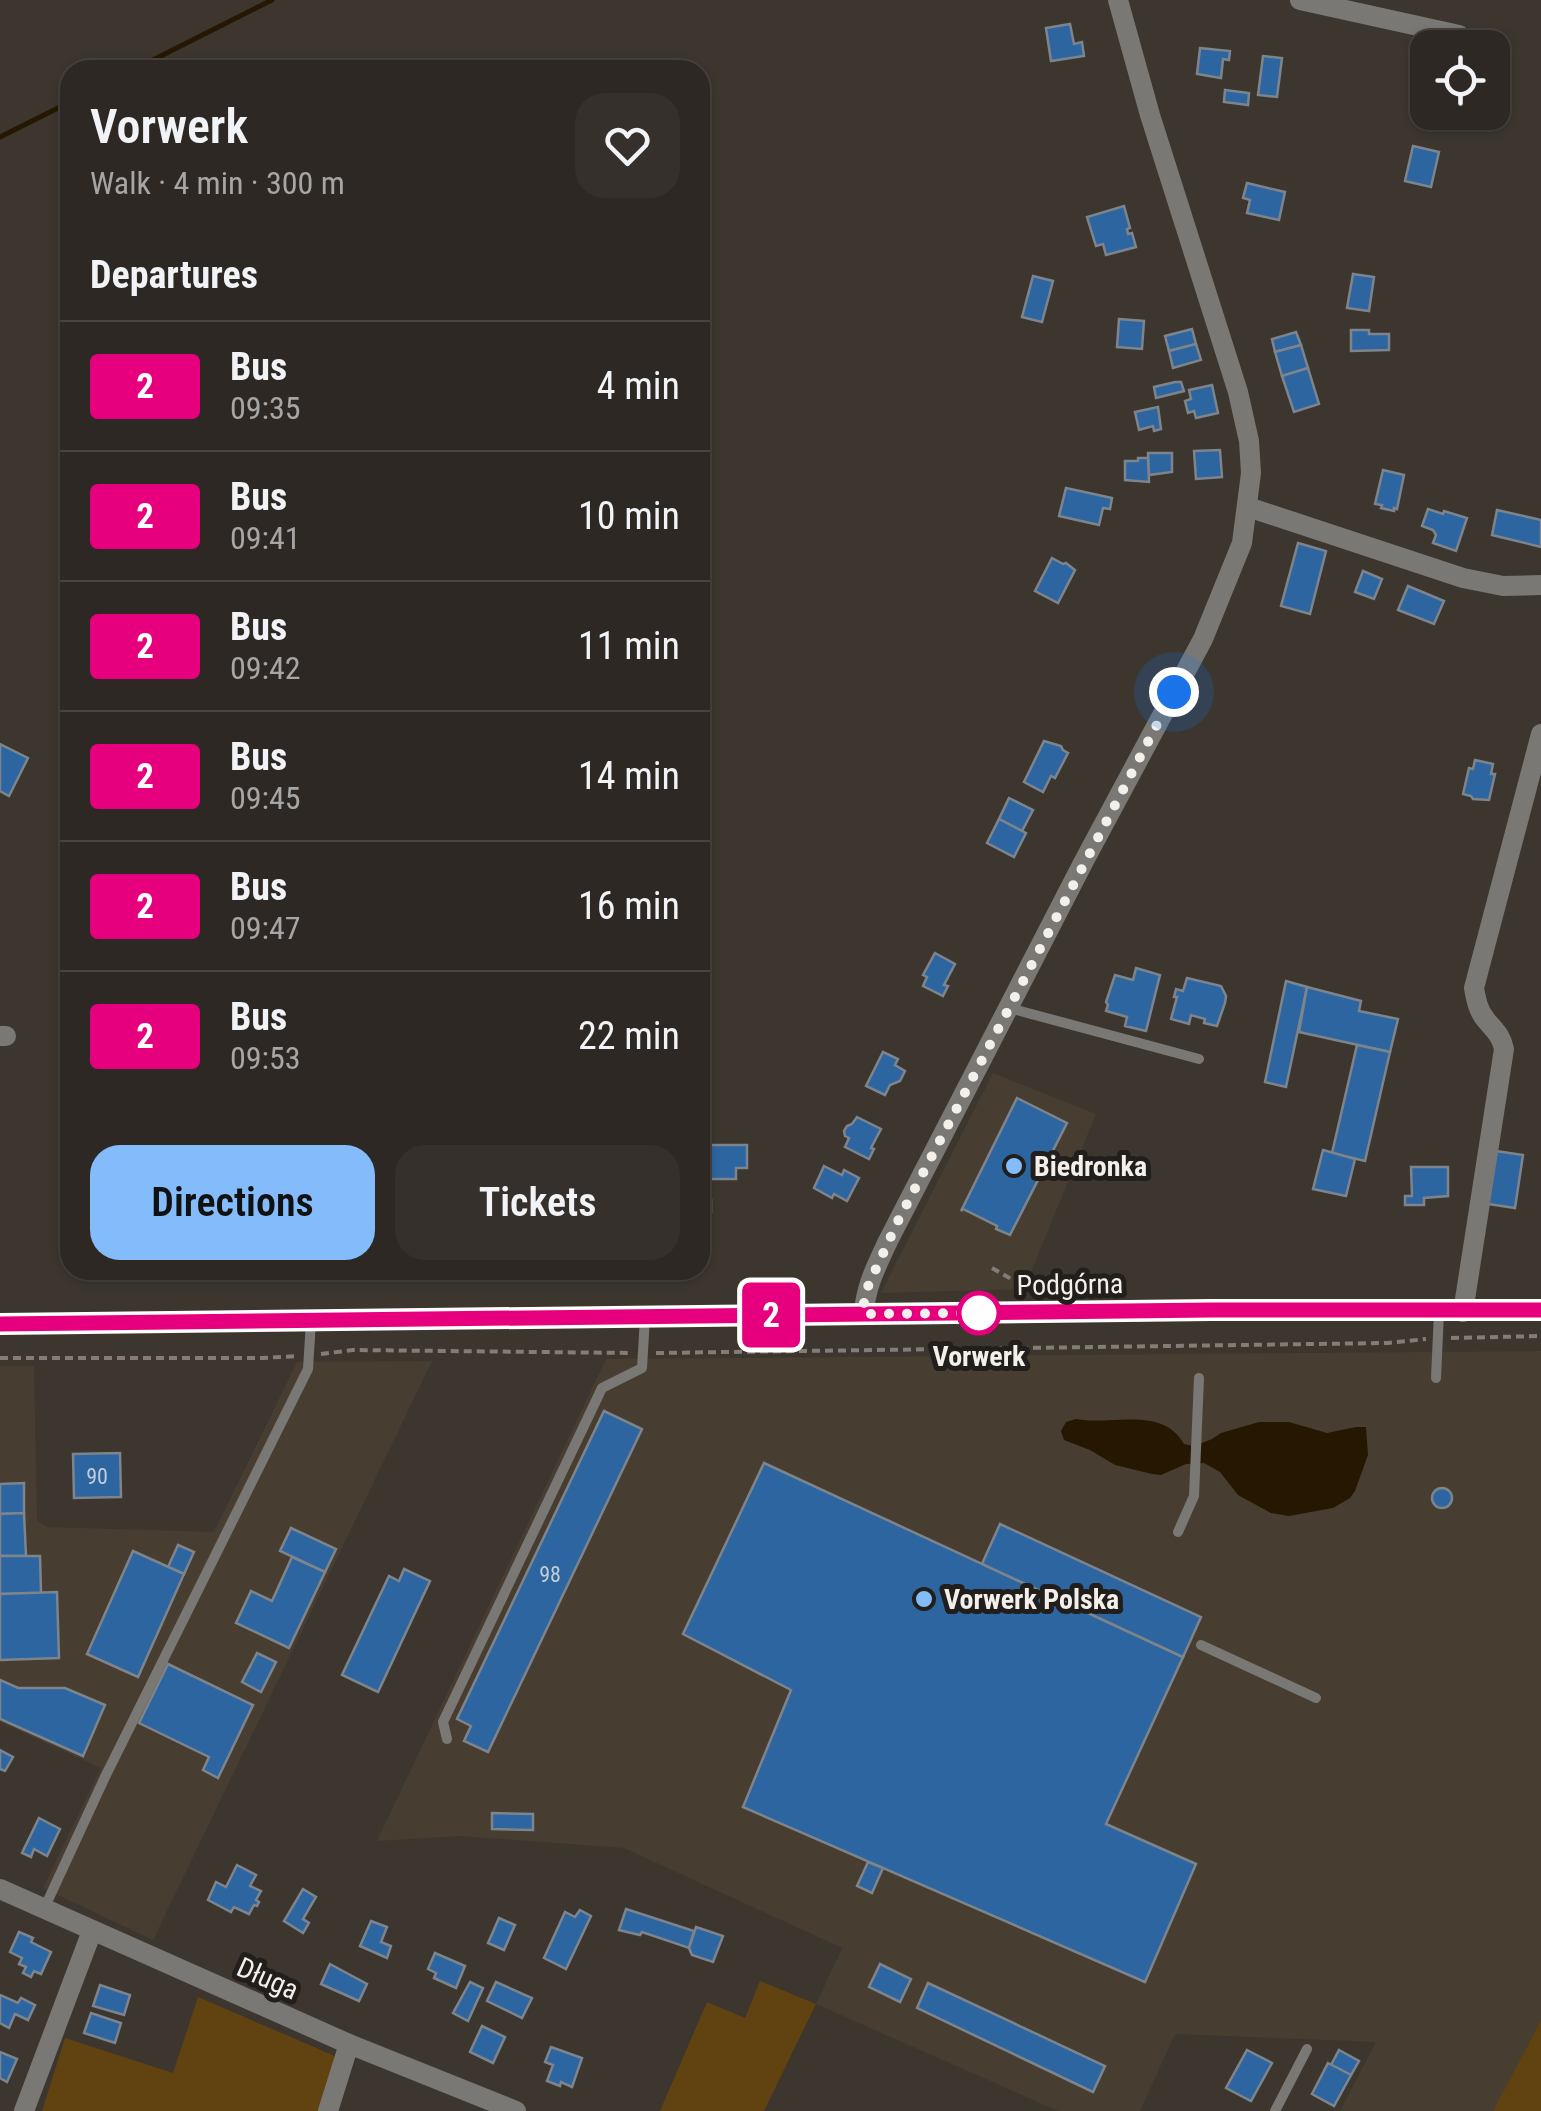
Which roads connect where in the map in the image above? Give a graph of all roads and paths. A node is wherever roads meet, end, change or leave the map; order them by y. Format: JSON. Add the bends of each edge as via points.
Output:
{"nodes":[{"id":1,"x":1118,"y":0,"type":"edge"},
{"id":2,"x":1300,"y":0,"type":"edge"},
{"id":3,"x":1436,"y":30,"type":"edge"},
{"id":4,"x":1248,"y":507,"type":"junction"},
{"id":5,"x":1541,"y":584,"type":"edge"},
{"id":6,"x":1541,"y":734,"type":"edge"},
{"id":7,"x":1008,"y":1008,"type":"junction"},
{"id":8,"x":1199,"y":1059,"type":"dead end"},
{"id":9,"x":1541,"y":1310,"type":"edge"},
{"id":10,"x":1439,"y":1312,"type":"junction"},
{"id":11,"x":1463,"y":1312,"type":"junction"},
{"id":12,"x":864,"y":1314,"type":"junction"},
{"id":13,"x":645,"y":1317,"type":"junction"},
{"id":14,"x":312,"y":1321,"type":"junction"},
{"id":15,"x":0,"y":1324,"type":"edge"},
{"id":16,"x":1541,"y":1336,"type":"edge"},
{"id":17,"x":1438,"y":1338,"type":"junction"},
{"id":18,"x":643,"y":1353,"type":"junction"},
{"id":19,"x":309,"y":1355,"type":"junction"},
{"id":20,"x":0,"y":1358,"type":"edge"},
{"id":21,"x":1199,"y":1378,"type":"dead end"},
{"id":22,"x":1436,"y":1378,"type":"dead end"},
{"id":23,"x":1178,"y":1532,"type":"dead end"},
{"id":24,"x":1200,"y":1645,"type":"dead end"},
{"id":25,"x":1316,"y":1698,"type":"dead end"},
{"id":26,"x":447,"y":1740,"type":"dead end"},
{"id":27,"x":0,"y":1889,"type":"edge"},
{"id":28,"x":44,"y":1909,"type":"junction"},
{"id":29,"x":92,"y":1930,"type":"junction"},
{"id":30,"x":349,"y":2044,"type":"junction"},
{"id":31,"x":1307,"y":2049,"type":"dead end"},
{"id":32,"x":24,"y":2111,"type":"edge"},
{"id":33,"x":328,"y":2111,"type":"edge"},
{"id":34,"x":516,"y":2111,"type":"edge"},
{"id":35,"x":1275,"y":2111,"type":"edge"}],
"edges":[{"from":1,"to":4,"type":"street","via":[[1238,392],[1249,441]]},
{"from":2,"to":3,"type":"street"},
{"from":4,"to":5,"type":"street","via":[[1464,578],[1502,586]]},
{"from":4,"to":7,"type":"street","via":[[1242,543],[1202,639]]},
{"from":6,"to":11,"type":"street","via":[[1474,988],[1504,1049]]},
{"from":7,"to":8,"type":"lane"},
{"from":7,"to":12,"type":"street","via":[[888,1241],[864,1297]]},
{"from":9,"to":11,"type":"main road","name":"Podgórna"},
{"from":10,"to":11,"type":"main road","name":"Podgórna"},
{"from":10,"to":12,"type":"main road","name":"Podgórna"},
{"from":10,"to":17,"type":"lane"},
{"from":12,"to":13,"type":"main road","name":"Podgórna"},
{"from":13,"to":14,"type":"main road","name":"Podgórna"},
{"from":13,"to":18,"type":"lane"},
{"from":14,"to":15,"type":"main road","name":"Podgórna"},
{"from":14,"to":19,"type":"lane"},
{"from":16,"to":17,"type":"path"},
{"from":17,"to":18,"type":"path"},
{"from":17,"to":22,"type":"lane"},
{"from":18,"to":19,"type":"path"},
{"from":18,"to":26,"type":"lane","via":[[642,1368],[602,1388],[443,1722]]},
{"from":19,"to":20,"type":"path"},
{"from":19,"to":28,"type":"lane","via":[[308,1369]]},
{"from":21,"to":23,"type":"lane","via":[[1194,1496]]},
{"from":24,"to":25,"type":"lane"},
{"from":27,"to":28,"type":"street","name":"Długa"},
{"from":28,"to":29,"type":"street","name":"Długa"},
{"from":29,"to":30,"type":"street","name":"Długa"},
{"from":29,"to":32,"type":"street"},
{"from":30,"to":33,"type":"street"},
{"from":30,"to":34,"type":"street","name":"Długa"},
{"from":31,"to":35,"type":"lane"}]}
